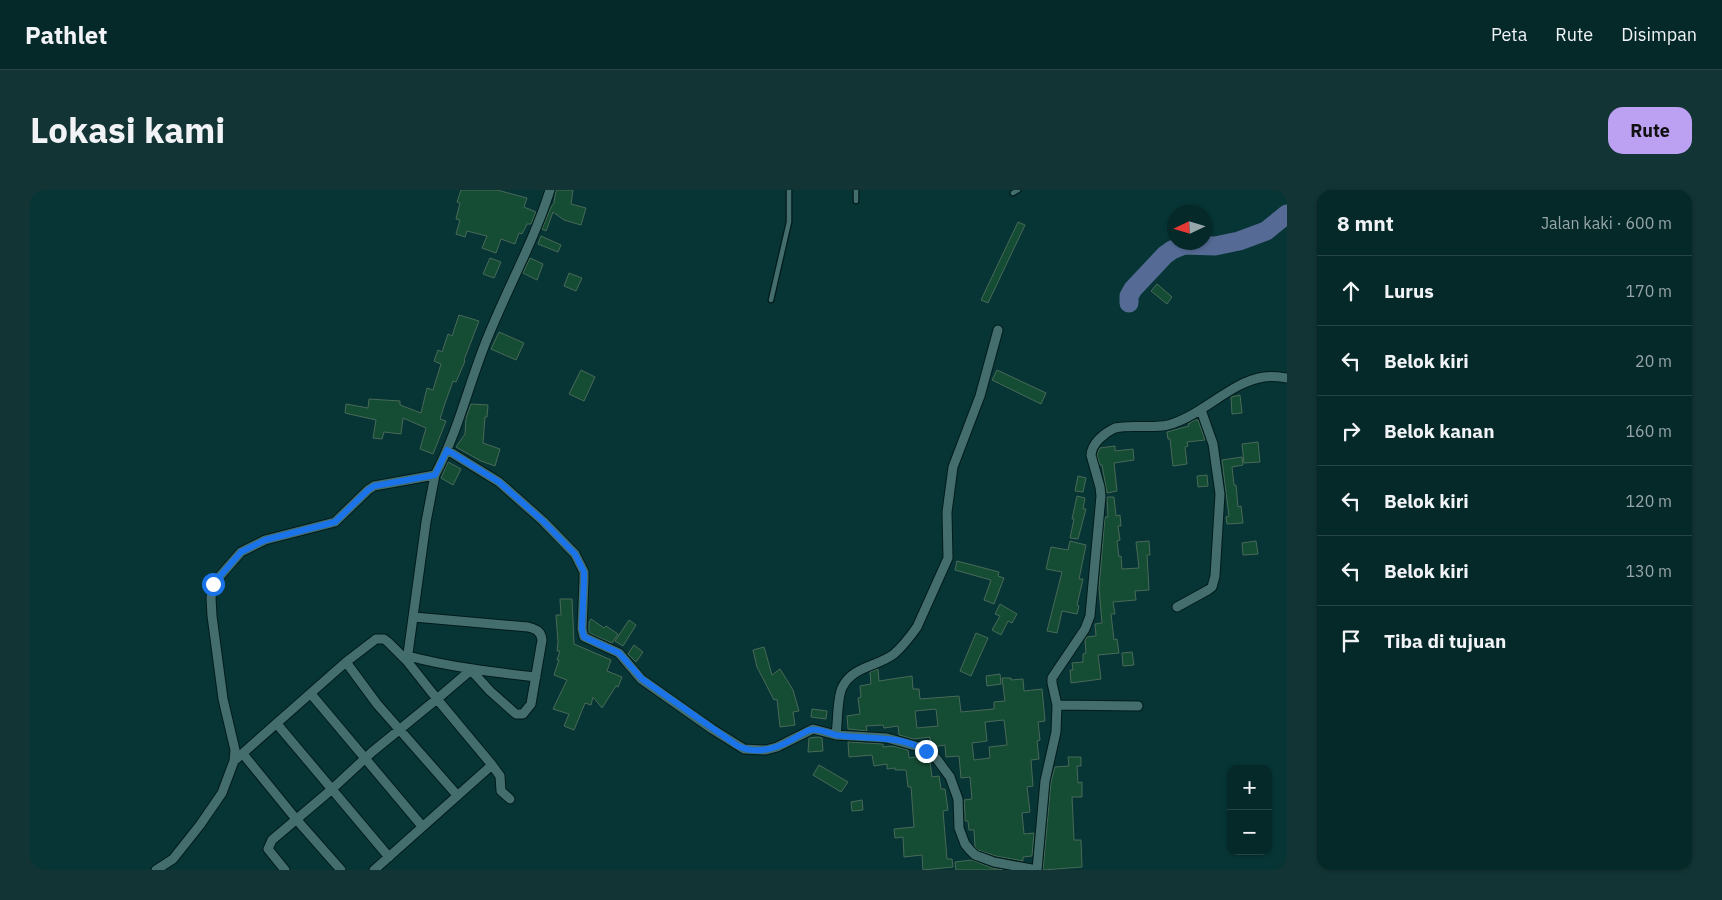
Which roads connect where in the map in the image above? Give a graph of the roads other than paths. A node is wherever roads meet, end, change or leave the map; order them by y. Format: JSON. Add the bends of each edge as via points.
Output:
{"nodes":[{"id":1,"x":550,"y":190,"type":"edge"},
{"id":2,"x":789,"y":190,"type":"edge"},
{"id":3,"x":856,"y":190,"type":"edge"},
{"id":4,"x":1018,"y":190,"type":"edge"},
{"id":5,"x":1013,"y":194,"type":"dead end"},
{"id":6,"x":856,"y":201,"type":"dead end"},
{"id":7,"x":770,"y":300,"type":"dead end"},
{"id":8,"x":998,"y":330,"type":"dead end"},
{"id":9,"x":1287,"y":378,"type":"edge"},
{"id":10,"x":1201,"y":410,"type":"junction"},
{"id":11,"x":447,"y":450,"type":"junction"},
{"id":12,"x":435,"y":475,"type":"junction"},
{"id":13,"x":1176,"y":607,"type":"dead end"},
{"id":14,"x":414,"y":617,"type":"junction"},
{"id":15,"x":407,"y":658,"type":"junction"},
{"id":16,"x":346,"y":662,"type":"junction"},
{"id":17,"x":471,"y":670,"type":"junction"},
{"id":18,"x":536,"y":677,"type":"junction"},
{"id":19,"x":311,"y":694,"type":"junction"},
{"id":20,"x":436,"y":699,"type":"junction"},
{"id":21,"x":1057,"y":705,"type":"junction"},
{"id":22,"x":1138,"y":706,"type":"dead end"},
{"id":23,"x":276,"y":724,"type":"junction"},
{"id":24,"x":400,"y":730,"type":"junction"},
{"id":25,"x":836,"y":735,"type":"junction"},
{"id":26,"x":243,"y":754,"type":"junction"},
{"id":27,"x":366,"y":759,"type":"junction"},
{"id":28,"x":234,"y":762,"type":"junction"},
{"id":29,"x":492,"y":765,"type":"junction"},
{"id":30,"x":331,"y":790,"type":"junction"},
{"id":31,"x":457,"y":795,"type":"junction"},
{"id":32,"x":510,"y":799,"type":"dead end"},
{"id":33,"x":296,"y":819,"type":"junction"},
{"id":34,"x":422,"y":826,"type":"junction"},
{"id":35,"x":389,"y":857,"type":"junction"},
{"id":36,"x":156,"y":870,"type":"edge"},
{"id":37,"x":285,"y":870,"type":"edge"},
{"id":38,"x":341,"y":870,"type":"edge"},
{"id":39,"x":374,"y":870,"type":"edge"},
{"id":40,"x":1037,"y":870,"type":"edge"}],
"edges":[{"from":1,"to":11,"type":"street","via":[[487,339]]},
{"from":2,"to":7,"type":"lane","via":[[789,222]]},
{"from":3,"to":6,"type":"lane"},
{"from":4,"to":5,"type":"lane"},
{"from":8,"to":25,"type":"street","via":[[980,396],[954,467],[948,512],[948,558],[910,637],[892,655],[849,677],[841,692]]},
{"from":9,"to":10,"type":"street","via":[[1264,377],[1250,382]]},
{"from":10,"to":13,"type":"street","via":[[1214,444],[1220,494],[1215,576],[1212,587]]},
{"from":10,"to":21,"type":"street","via":[[1166,426],[1115,428],[1095,443],[1091,455],[1101,496],[1091,610],[1085,629],[1052,678]]},
{"from":11,"to":12,"type":"street"},
{"from":11,"to":25,"type":"street","via":[[499,482],[575,554],[584,572],[582,629],[586,639],[619,653],[642,679],[744,749],[777,747],[813,729]]},
{"from":12,"to":14,"type":"street"},
{"from":12,"to":28,"type":"street","via":[[374,486],[335,522],[249,547],[213,584],[212,616],[223,699],[236,750]]},
{"from":14,"to":15,"type":"street"},
{"from":14,"to":18,"type":"street","via":[[534,628],[542,640]]},
{"from":15,"to":16,"type":"street","via":[[380,639]]},
{"from":15,"to":17,"type":"street"},
{"from":15,"to":20,"type":"street"},
{"from":16,"to":19,"type":"street"},
{"from":16,"to":24,"type":"street"},
{"from":17,"to":18,"type":"street"},
{"from":17,"to":18,"type":"street","via":[[490,691],[520,715],[531,704]]},
{"from":17,"to":20,"type":"street"},
{"from":19,"to":23,"type":"street"},
{"from":19,"to":27,"type":"street"},
{"from":20,"to":24,"type":"street"},
{"from":20,"to":29,"type":"street"},
{"from":21,"to":22,"type":"street"},
{"from":21,"to":40,"type":"street","via":[[1055,738],[1044,781]]},
{"from":23,"to":26,"type":"street"},
{"from":23,"to":30,"type":"street"},
{"from":24,"to":27,"type":"street"},
{"from":24,"to":31,"type":"street"},
{"from":25,"to":40,"type":"street","via":[[887,738],[926,751],[936,758],[955,788],[959,828],[970,850],[994,862]]},
{"from":26,"to":28,"type":"street"},
{"from":26,"to":33,"type":"street"},
{"from":27,"to":30,"type":"street"},
{"from":27,"to":34,"type":"street"},
{"from":28,"to":36,"type":"street","via":[[222,793],[195,832],[173,859]]},
{"from":29,"to":31,"type":"street"},
{"from":29,"to":32,"type":"street","via":[[500,776],[501,792]]},
{"from":30,"to":33,"type":"street"},
{"from":30,"to":35,"type":"street"},
{"from":31,"to":34,"type":"street"},
{"from":33,"to":37,"type":"street","via":[[268,846]]},
{"from":33,"to":38,"type":"street"},
{"from":34,"to":35,"type":"street"},
{"from":35,"to":39,"type":"street"}]}
